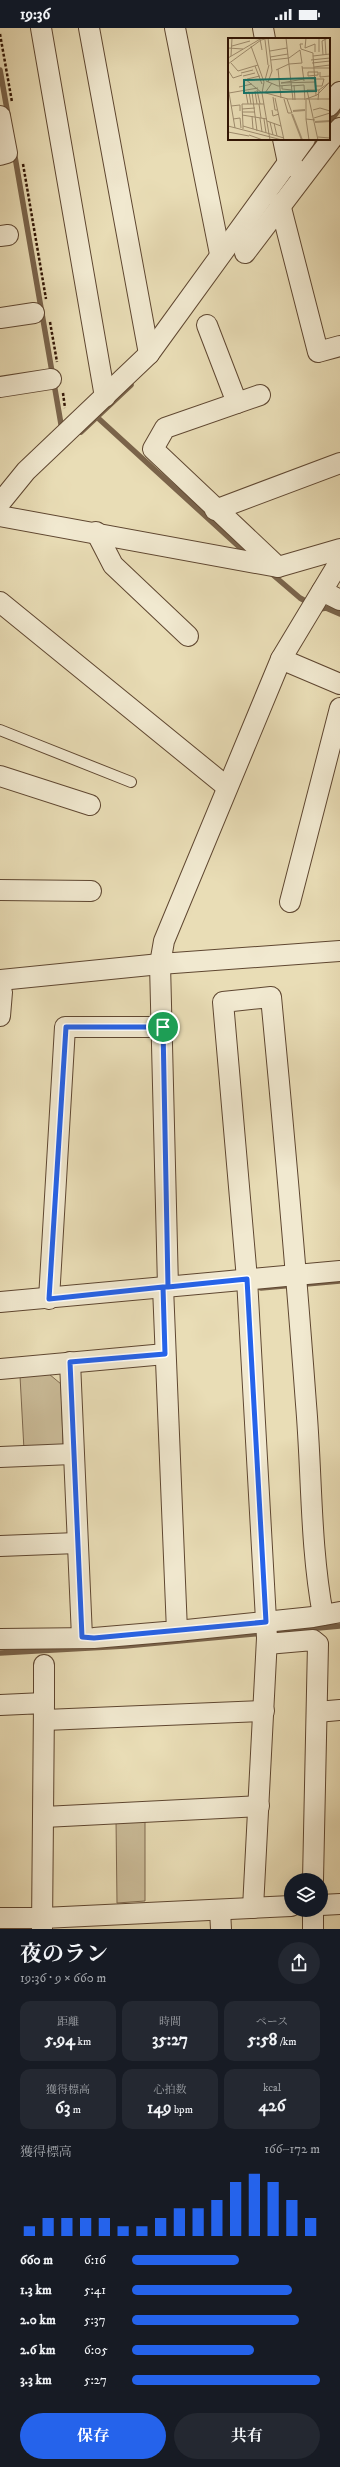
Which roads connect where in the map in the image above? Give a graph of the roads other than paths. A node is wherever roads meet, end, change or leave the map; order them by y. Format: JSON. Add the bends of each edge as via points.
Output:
{"nodes":[{"id":1,"x":41,"y":28,"type":"edge"},
{"id":2,"x":89,"y":28,"type":"edge"},
{"id":3,"x":174,"y":28,"type":"edge"},
{"id":4,"x":263,"y":28,"type":"edge"},
{"id":5,"x":265,"y":38,"type":"edge"},
{"id":6,"x":340,"y":92,"type":"edge"},
{"id":7,"x":330,"y":105,"type":"edge"},
{"id":8,"x":6,"y":110,"type":"edge"},
{"id":9,"x":340,"y":128,"type":"edge"},
{"id":10,"x":330,"y":137,"type":"edge"},
{"id":11,"x":283,"y":140,"type":"edge"},
{"id":12,"x":305,"y":140,"type":"edge"},
{"id":13,"x":326,"y":140,"type":"edge"},
{"id":14,"x":0,"y":155,"type":"edge"},
{"id":15,"x":295,"y":168,"type":"junction"},
{"id":16,"x":280,"y":204,"type":"junction"},
{"id":17,"x":245,"y":253,"type":"dead end"},
{"id":18,"x":220,"y":254,"type":"junction"},
{"id":19,"x":43,"y":311,"type":"road end"},
{"id":20,"x":0,"y":318,"type":"edge"},
{"id":21,"x":207,"y":325,"type":"dead end"},
{"id":22,"x":340,"y":346,"type":"edge"},
{"id":23,"x":149,"y":354,"type":"junction"},
{"id":24,"x":57,"y":380,"type":"road end"},
{"id":25,"x":0,"y":387,"type":"edge"},
{"id":26,"x":260,"y":395,"type":"dead end"},
{"id":27,"x":105,"y":397,"type":"junction"},
{"id":28,"x":237,"y":403,"type":"junction"},
{"id":29,"x":340,"y":464,"type":"edge"},
{"id":30,"x":215,"y":510,"type":"junction"},
{"id":31,"x":3,"y":516,"type":"edge"},
{"id":32,"x":96,"y":532,"type":"junction"},
{"id":33,"x":340,"y":549,"type":"edge"},
{"id":34,"x":340,"y":561,"type":"edge"},
{"id":35,"x":278,"y":566,"type":"junction"},
{"id":36,"x":316,"y":600,"type":"junction"},
{"id":37,"x":340,"y":600,"type":"edge"},
{"id":38,"x":0,"y":602,"type":"edge"},
{"id":39,"x":188,"y":636,"type":"dead end"},
{"id":40,"x":281,"y":659,"type":"junction"},
{"id":41,"x":340,"y":684,"type":"edge"},
{"id":42,"x":340,"y":708,"type":"edge"},
{"id":43,"x":0,"y":730,"type":"edge"},
{"id":44,"x":0,"y":776,"type":"edge"},
{"id":45,"x":131,"y":782,"type":"dead end"},
{"id":46,"x":227,"y":787,"type":"junction"},
{"id":47,"x":90,"y":805,"type":"dead end"},
{"id":48,"x":0,"y":890,"type":"edge"},
{"id":49,"x":91,"y":891,"type":"dead end"},
{"id":50,"x":290,"y":902,"type":"dead end"},
{"id":51,"x":340,"y":951,"type":"edge"},
{"id":52,"x":160,"y":964,"type":"junction"},
{"id":53,"x":1,"y":986,"type":"edge"},
{"id":54,"x":0,"y":1016,"type":"edge"},
{"id":55,"x":163,"y":1027,"type":"junction"},
{"id":56,"x":340,"y":1270,"type":"edge"},
{"id":57,"x":297,"y":1282,"type":"junction"},
{"id":58,"x":247,"y":1287,"type":"junction"},
{"id":59,"x":164,"y":1292,"type":"junction"},
{"id":60,"x":49,"y":1299,"type":"junction"},
{"id":61,"x":0,"y":1302,"type":"edge"},
{"id":62,"x":165,"y":1354,"type":"junction"},
{"id":63,"x":70,"y":1362,"type":"junction"},
{"id":64,"x":0,"y":1369,"type":"edge"},
{"id":65,"x":72,"y":1454,"type":"junction"},
{"id":66,"x":0,"y":1456,"type":"edge"},
{"id":67,"x":77,"y":1543,"type":"junction"},
{"id":68,"x":0,"y":1546,"type":"edge"},
{"id":69,"x":332,"y":1613,"type":"edge"},
{"id":70,"x":177,"y":1631,"type":"junction"},
{"id":71,"x":267,"y":1633,"type":"junction"},
{"id":72,"x":82,"y":1637,"type":"junction"},
{"id":73,"x":0,"y":1639,"type":"edge"},
{"id":74,"x":44,"y":1665,"type":"dead end"},
{"id":75,"x":0,"y":1705,"type":"edge"},
{"id":76,"x":340,"y":1710,"type":"edge"},
{"id":77,"x":44,"y":1711,"type":"junction"},
{"id":78,"x":264,"y":1711,"type":"junction"},
{"id":79,"x":317,"y":1712,"type":"junction"},
{"id":80,"x":259,"y":1806,"type":"junction"},
{"id":81,"x":44,"y":1817,"type":"junction"},
{"id":82,"x":313,"y":1873,"type":"edge"},
{"id":83,"x":340,"y":1904,"type":"edge"},
{"id":84,"x":328,"y":1905,"type":"edge"},
{"id":85,"x":284,"y":1906,"type":"edge"},
{"id":86,"x":253,"y":1908,"type":"junction"},
{"id":87,"x":313,"y":1917,"type":"edge"},
{"id":88,"x":0,"y":1918,"type":"edge"},
{"id":89,"x":221,"y":1920,"type":"edge"},
{"id":90,"x":139,"y":1921,"type":"edge"},
{"id":91,"x":42,"y":1923,"type":"edge"},
{"id":92,"x":313,"y":1929,"type":"edge"}],
"edges":[{"from":1,"to":27,"type":"street"},
{"from":2,"to":23,"type":"street"},
{"from":3,"to":18,"type":"street"},
{"from":4,"to":5,"type":"street"},
{"from":6,"to":7,"type":"street"},
{"from":8,"to":14,"type":"street","via":[[7,154]]},
{"from":9,"to":10,"type":"street"},
{"from":11,"to":15,"type":"street"},
{"from":12,"to":15,"type":"street"},
{"from":13,"to":15,"type":"street"},
{"from":15,"to":16,"type":"street"},
{"from":15,"to":18,"type":"street"},
{"from":16,"to":17,"type":"street"},
{"from":16,"to":22,"type":"street","via":[[318,352]]},
{"from":18,"to":23,"type":"street"},
{"from":19,"to":20,"type":"street"},
{"from":21,"to":28,"type":"street"},
{"from":23,"to":27,"type":"street"},
{"from":24,"to":25,"type":"street"},
{"from":26,"to":28,"type":"street"},
{"from":27,"to":31,"type":"street","via":[[26,471]]},
{"from":28,"to":30,"type":"street","via":[[165,428],[153,450]]},
{"from":29,"to":30,"type":"street"},
{"from":30,"to":35,"type":"street"},
{"from":31,"to":32,"type":"street"},
{"from":32,"to":35,"type":"street"},
{"from":32,"to":39,"type":"street","via":[[113,565]]},
{"from":33,"to":35,"type":"street"},
{"from":34,"to":36,"type":"street"},
{"from":36,"to":37,"type":"street"},
{"from":36,"to":40,"type":"street"},
{"from":38,"to":46,"type":"street"},
{"from":40,"to":41,"type":"street"},
{"from":40,"to":46,"type":"street"},
{"from":42,"to":50,"type":"street"},
{"from":43,"to":45,"type":"lane"},
{"from":44,"to":47,"type":"street"},
{"from":46,"to":52,"type":"street","via":[[164,941]]},
{"from":48,"to":49,"type":"street"},
{"from":51,"to":52,"type":"street"},
{"from":52,"to":53,"type":"street"},
{"from":52,"to":55,"type":"street"},
{"from":53,"to":54,"type":"street"},
{"from":55,"to":59,"type":"street"},
{"from":55,"to":60,"type":"street","via":[[66,1027]]},
{"from":56,"to":57,"type":"street"},
{"from":57,"to":58,"type":"street"},
{"from":57,"to":58,"type":"street","via":[[271,997],[230,1001],[223,1002]]},
{"from":57,"to":69,"type":"street","via":[[316,1578]]},
{"from":58,"to":59,"type":"street"},
{"from":58,"to":71,"type":"street"},
{"from":59,"to":60,"type":"street"},
{"from":59,"to":62,"type":"street"},
{"from":60,"to":61,"type":"street"},
{"from":62,"to":63,"type":"street"},
{"from":62,"to":70,"type":"street"},
{"from":63,"to":64,"type":"street"},
{"from":63,"to":65,"type":"street"},
{"from":65,"to":66,"type":"street"},
{"from":65,"to":67,"type":"street"},
{"from":67,"to":68,"type":"street"},
{"from":67,"to":72,"type":"street"},
{"from":69,"to":71,"type":"street"},
{"from":70,"to":71,"type":"street"},
{"from":70,"to":72,"type":"street"},
{"from":71,"to":78,"type":"street"},
{"from":71,"to":79,"type":"street","via":[[313,1640],[318,1644]]},
{"from":72,"to":73,"type":"street"},
{"from":74,"to":77,"type":"street"},
{"from":75,"to":77,"type":"street"},
{"from":76,"to":79,"type":"street"},
{"from":77,"to":78,"type":"street"},
{"from":77,"to":81,"type":"street"},
{"from":78,"to":80,"type":"street"},
{"from":79,"to":82,"type":"street"},
{"from":80,"to":81,"type":"street"},
{"from":80,"to":86,"type":"street"},
{"from":81,"to":91,"type":"street"},
{"from":83,"to":84,"type":"street"},
{"from":85,"to":86,"type":"street"},
{"from":86,"to":89,"type":"street"},
{"from":87,"to":92,"type":"street"},
{"from":88,"to":91,"type":"street"},
{"from":89,"to":90,"type":"street"},
{"from":90,"to":91,"type":"street"}]}
